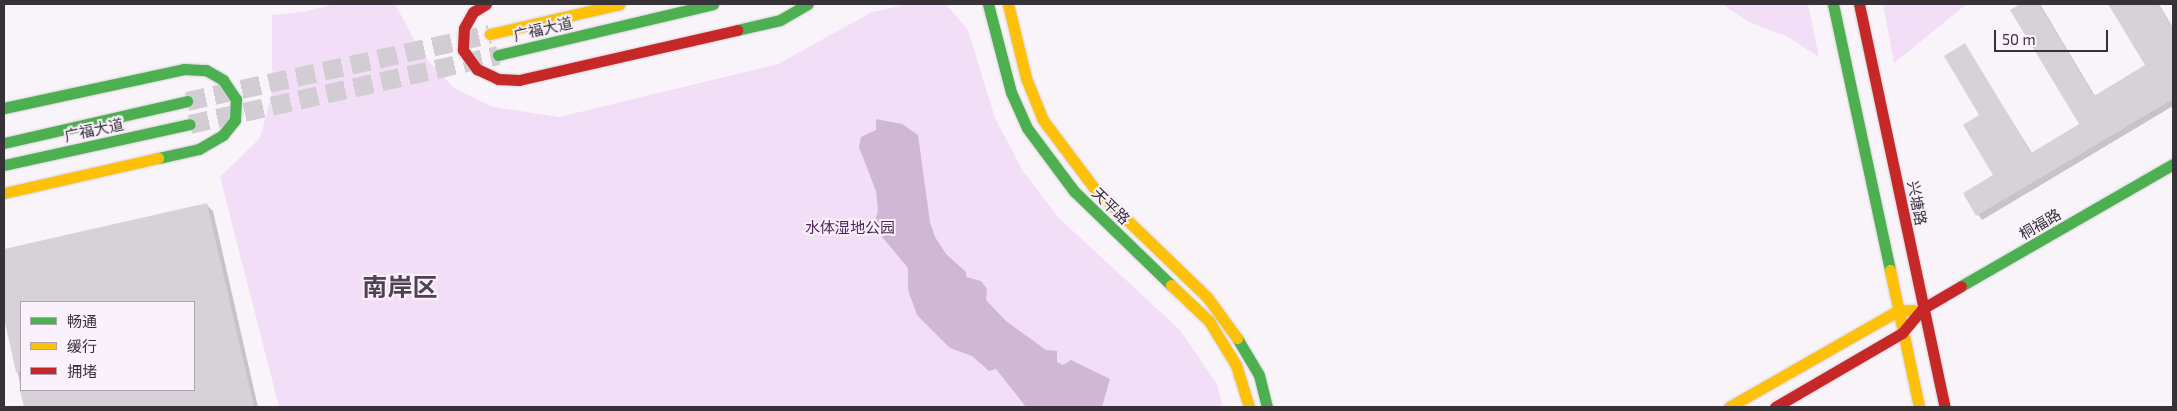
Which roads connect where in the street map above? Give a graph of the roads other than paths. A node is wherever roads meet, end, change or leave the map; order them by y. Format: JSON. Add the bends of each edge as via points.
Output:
{"nodes":[{"id":1,"x":486,"y":4,"type":"edge"},
{"id":2,"x":620,"y":4,"type":"edge"},
{"id":3,"x":713,"y":4,"type":"edge"},
{"id":4,"x":808,"y":4,"type":"edge"},
{"id":5,"x":988,"y":4,"type":"edge"},
{"id":6,"x":1008,"y":4,"type":"edge"},
{"id":7,"x":1833,"y":4,"type":"edge"},
{"id":8,"x":1859,"y":4,"type":"edge"},
{"id":9,"x":490,"y":34,"type":"tunnel mouth"},
{"id":10,"x":498,"y":55,"type":"tunnel mouth"},
{"id":11,"x":187,"y":101,"type":"tunnel mouth"},
{"id":12,"x":4,"y":108,"type":"edge"},
{"id":13,"x":190,"y":124,"type":"tunnel mouth"},
{"id":14,"x":4,"y":143,"type":"edge"},
{"id":15,"x":2173,"y":164,"type":"edge"},
{"id":16,"x":4,"y":165,"type":"edge"},
{"id":17,"x":4,"y":194,"type":"edge"},
{"id":18,"x":1922,"y":309,"type":"junction"},
{"id":19,"x":1897,"y":311,"type":"junction"},
{"id":20,"x":1902,"y":333,"type":"junction"},
{"id":21,"x":1249,"y":407,"type":"edge"},
{"id":22,"x":1268,"y":407,"type":"edge"},
{"id":23,"x":1730,"y":407,"type":"edge"},
{"id":24,"x":1775,"y":407,"type":"edge"},
{"id":25,"x":1919,"y":407,"type":"edge"},
{"id":26,"x":1945,"y":407,"type":"edge"}],
"edges":[{"from":1,"to":4,"type":"main road","via":[[473,12],[464,28],[463,50],[477,69],[498,79],[519,80],[780,20]]},
{"from":2,"to":9,"type":"main road","name":"广福大道"},
{"from":3,"to":10,"type":"main road","name":"广福大道"},
{"from":5,"to":21,"type":"main road","name":"天平路","via":[[1010,92],[1027,128],[1074,191],[1209,321],[1236,365]]},
{"from":6,"to":22,"type":"main road","name":"天平路","via":[[1026,78],[1043,120],[1094,188],[1207,298],[1234,333],[1259,375]]},
{"from":7,"to":19,"type":"main road"},
{"from":8,"to":18,"type":"main road","name":"兴塘路"},
{"from":11,"to":14,"type":"main road","name":"广福大道"},
{"from":12,"to":17,"type":"main road","via":[[184,69],[206,70],[223,80],[236,99],[235,120],[224,135],[199,149]]},
{"from":13,"to":16,"type":"main road","name":"广福大道"},
{"from":15,"to":18,"type":"main road","name":"桐福路"},
{"from":18,"to":19,"type":"main road","name":"桐福路"},
{"from":18,"to":20,"type":"main road","name":"桐福路"},
{"from":18,"to":26,"type":"main road","name":"兴塘路"},
{"from":19,"to":20,"type":"main road"},
{"from":19,"to":23,"type":"main road","name":"桐福路"},
{"from":20,"to":24,"type":"main road","name":"桐福路"},
{"from":20,"to":25,"type":"main road"}]}
